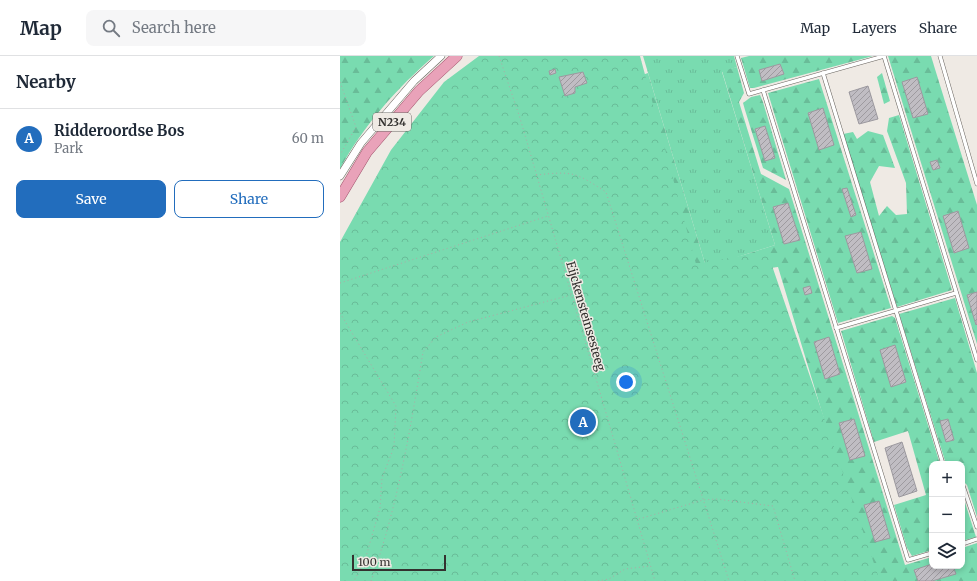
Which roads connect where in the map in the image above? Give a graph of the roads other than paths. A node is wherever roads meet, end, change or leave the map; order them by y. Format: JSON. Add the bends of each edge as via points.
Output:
{"nodes":[{"id":1,"x":441,"y":56,"type":"edge"},
{"id":2,"x":457,"y":56,"type":"edge"},
{"id":3,"x":738,"y":56,"type":"edge"},
{"id":4,"x":940,"y":56,"type":"edge"},
{"id":5,"x":823,"y":73,"type":"junction"},
{"id":6,"x":763,"y":90,"type":"junction"},
{"id":7,"x":340,"y":176,"type":"edge"},
{"id":8,"x":977,"y":184,"type":"edge"},
{"id":9,"x":340,"y":197,"type":"edge"},
{"id":10,"x":956,"y":293,"type":"junction"},
{"id":11,"x":896,"y":311,"type":"junction"},
{"id":12,"x":836,"y":328,"type":"junction"},
{"id":13,"x":977,"y":360,"type":"edge"},
{"id":14,"x":942,"y":461,"type":"edge"},
{"id":15,"x":965,"y":492,"type":"edge"},
{"id":16,"x":977,"y":527,"type":"edge"},
{"id":17,"x":977,"y":539,"type":"edge"},
{"id":18,"x":965,"y":543,"type":"edge"},
{"id":19,"x":929,"y":554,"type":"edge"}],
"edges":[{"from":1,"to":7,"type":"street","via":[[414,81],[361,143]]},
{"from":2,"to":9,"type":"main road","number":"N234","via":[[419,90],[367,152]]},
{"from":3,"to":6,"type":"lane","via":[[749,94]]},
{"from":4,"to":8,"type":"lane"},
{"from":5,"to":6,"type":"lane"},
{"from":5,"to":10,"type":"lane","via":[[884,56]]},
{"from":5,"to":11,"type":"lane"},
{"from":6,"to":12,"type":"lane"},
{"from":10,"to":11,"type":"lane"},
{"from":10,"to":13,"type":"lane"},
{"from":11,"to":12,"type":"lane"},
{"from":11,"to":14,"type":"lane"},
{"from":12,"to":19,"type":"lane","via":[[908,560]]},
{"from":15,"to":16,"type":"lane"},
{"from":17,"to":18,"type":"lane"}]}
